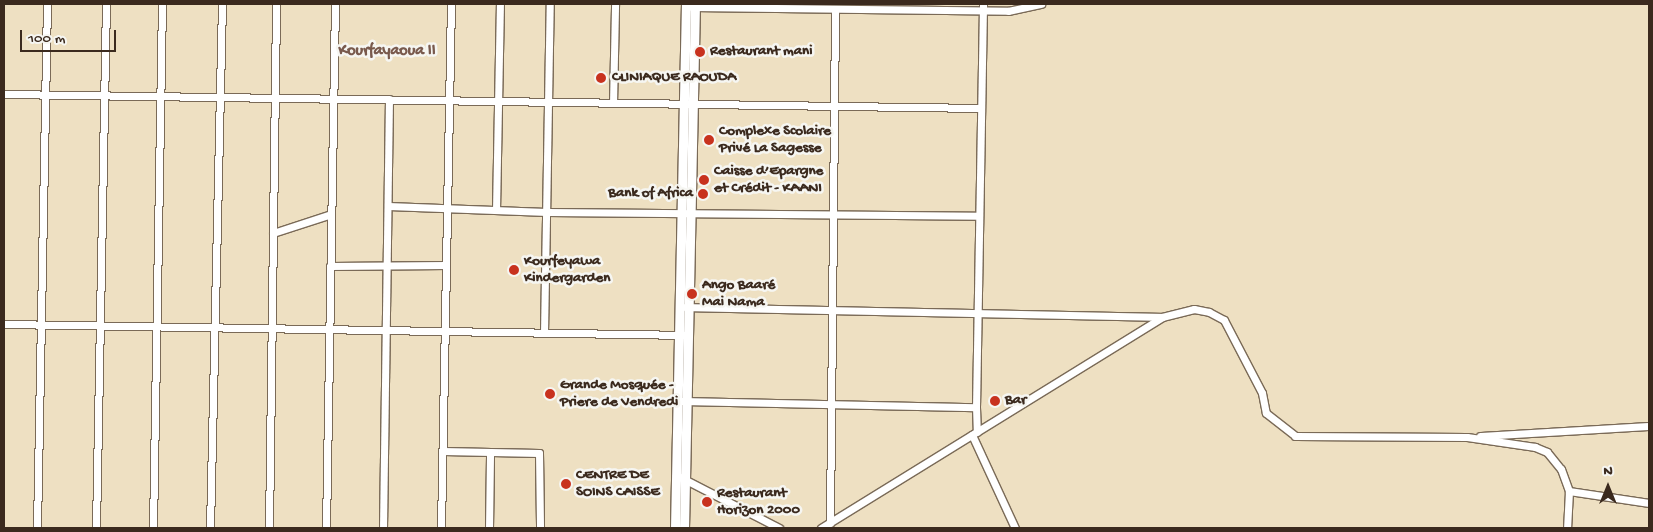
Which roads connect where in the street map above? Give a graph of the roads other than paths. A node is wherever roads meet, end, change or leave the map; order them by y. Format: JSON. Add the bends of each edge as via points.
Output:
{"nodes":[{"id":1,"x":47,"y":4,"type":"edge"},
{"id":2,"x":106,"y":4,"type":"edge"},
{"id":3,"x":162,"y":4,"type":"edge"},
{"id":4,"x":222,"y":4,"type":"edge"},
{"id":5,"x":276,"y":4,"type":"edge"},
{"id":6,"x":335,"y":4,"type":"edge"},
{"id":7,"x":451,"y":4,"type":"edge"},
{"id":8,"x":500,"y":4,"type":"edge"},
{"id":9,"x":550,"y":4,"type":"edge"},
{"id":10,"x":615,"y":4,"type":"edge"},
{"id":11,"x":1041,"y":4,"type":"edge"},
{"id":12,"x":691,"y":5,"type":"edge"},
{"id":13,"x":983,"y":6,"type":"edge"},
{"id":14,"x":835,"y":9,"type":"junction"},
{"id":15,"x":4,"y":94,"type":"edge"},
{"id":16,"x":45,"y":94,"type":"junction"},
{"id":17,"x":103,"y":95,"type":"junction"},
{"id":18,"x":160,"y":96,"type":"junction"},
{"id":19,"x":220,"y":97,"type":"junction"},
{"id":20,"x":275,"y":98,"type":"junction"},
{"id":21,"x":333,"y":99,"type":"junction"},
{"id":22,"x":389,"y":100,"type":"junction"},
{"id":23,"x":449,"y":100,"type":"junction"},
{"id":24,"x":500,"y":101,"type":"junction"},
{"id":25,"x":548,"y":102,"type":"junction"},
{"id":26,"x":613,"y":103,"type":"junction"},
{"id":27,"x":689,"y":104,"type":"junction"},
{"id":28,"x":836,"y":106,"type":"junction"},
{"id":29,"x":981,"y":108,"type":"junction"},
{"id":30,"x":388,"y":206,"type":"junction"},
{"id":31,"x":447,"y":207,"type":"junction"},
{"id":32,"x":496,"y":210,"type":"junction"},
{"id":33,"x":547,"y":212,"type":"junction"},
{"id":34,"x":686,"y":213,"type":"junction"},
{"id":35,"x":331,"y":214,"type":"junction"},
{"id":36,"x":834,"y":215,"type":"junction"},
{"id":37,"x":979,"y":216,"type":"junction"},
{"id":38,"x":273,"y":234,"type":"junction"},
{"id":39,"x":388,"y":265,"type":"junction"},
{"id":40,"x":446,"y":265,"type":"junction"},
{"id":41,"x":330,"y":266,"type":"junction"},
{"id":42,"x":684,"y":307,"type":"junction"},
{"id":43,"x":833,"y":310,"type":"junction"},
{"id":44,"x":978,"y":313,"type":"junction"},
{"id":45,"x":1162,"y":316,"type":"junction"},
{"id":46,"x":4,"y":324,"type":"edge"},
{"id":47,"x":40,"y":324,"type":"junction"},
{"id":48,"x":98,"y":325,"type":"junction"},
{"id":49,"x":156,"y":326,"type":"junction"},
{"id":50,"x":216,"y":327,"type":"junction"},
{"id":51,"x":272,"y":328,"type":"junction"},
{"id":52,"x":329,"y":329,"type":"junction"},
{"id":53,"x":387,"y":330,"type":"junction"},
{"id":54,"x":445,"y":331,"type":"junction"},
{"id":55,"x":544,"y":333,"type":"junction"},
{"id":56,"x":683,"y":335,"type":"junction"},
{"id":57,"x":681,"y":401,"type":"junction"},
{"id":58,"x":832,"y":403,"type":"junction"},
{"id":59,"x":976,"y":407,"type":"junction"},
{"id":60,"x":1649,"y":426,"type":"edge"},
{"id":61,"x":974,"y":433,"type":"junction"},
{"id":62,"x":1467,"y":437,"type":"junction"},
{"id":63,"x":442,"y":451,"type":"junction"},
{"id":64,"x":490,"y":452,"type":"junction"},
{"id":65,"x":676,"y":475,"type":"junction"},
{"id":66,"x":686,"y":480,"type":"junction"},
{"id":67,"x":1569,"y":491,"type":"junction"},
{"id":68,"x":1649,"y":503,"type":"edge"},
{"id":69,"x":830,"y":523,"type":"junction"},
{"id":70,"x":37,"y":528,"type":"edge"},
{"id":71,"x":96,"y":528,"type":"edge"},
{"id":72,"x":153,"y":528,"type":"edge"},
{"id":73,"x":210,"y":528,"type":"edge"},
{"id":74,"x":269,"y":528,"type":"edge"},
{"id":75,"x":326,"y":528,"type":"edge"},
{"id":76,"x":383,"y":528,"type":"edge"},
{"id":77,"x":441,"y":528,"type":"edge"},
{"id":78,"x":489,"y":528,"type":"edge"},
{"id":79,"x":540,"y":528,"type":"edge"},
{"id":80,"x":675,"y":528,"type":"edge"},
{"id":81,"x":684,"y":528,"type":"edge"},
{"id":82,"x":779,"y":528,"type":"edge"},
{"id":83,"x":820,"y":528,"type":"edge"},
{"id":84,"x":1015,"y":528,"type":"edge"},
{"id":85,"x":1567,"y":528,"type":"edge"}],
"edges":[{"from":1,"to":16,"type":"street"},
{"from":2,"to":17,"type":"street"},
{"from":3,"to":18,"type":"street"},
{"from":4,"to":19,"type":"street"},
{"from":5,"to":20,"type":"street"},
{"from":6,"to":21,"type":"street"},
{"from":7,"to":23,"type":"street"},
{"from":8,"to":24,"type":"street"},
{"from":9,"to":25,"type":"street"},
{"from":10,"to":26,"type":"street"},
{"from":11,"to":13,"type":"street","via":[[1008,11]]},
{"from":12,"to":14,"type":"street"},
{"from":12,"to":27,"type":"street"},
{"from":13,"to":14,"type":"street"},
{"from":13,"to":29,"type":"street"},
{"from":14,"to":28,"type":"street"},
{"from":15,"to":16,"type":"street"},
{"from":16,"to":17,"type":"street"},
{"from":16,"to":47,"type":"street"},
{"from":17,"to":18,"type":"street"},
{"from":17,"to":48,"type":"street"},
{"from":18,"to":19,"type":"street"},
{"from":18,"to":49,"type":"street"},
{"from":19,"to":20,"type":"street"},
{"from":19,"to":50,"type":"street"},
{"from":20,"to":21,"type":"street"},
{"from":20,"to":38,"type":"street"},
{"from":21,"to":22,"type":"street"},
{"from":21,"to":35,"type":"street"},
{"from":22,"to":23,"type":"street"},
{"from":22,"to":30,"type":"street"},
{"from":23,"to":24,"type":"street"},
{"from":23,"to":31,"type":"street"},
{"from":24,"to":25,"type":"street"},
{"from":24,"to":32,"type":"street"},
{"from":25,"to":26,"type":"street"},
{"from":25,"to":33,"type":"street"},
{"from":26,"to":27,"type":"street"},
{"from":27,"to":28,"type":"street"},
{"from":27,"to":34,"type":"street"},
{"from":28,"to":29,"type":"street"},
{"from":28,"to":36,"type":"street"},
{"from":29,"to":37,"type":"street"},
{"from":30,"to":31,"type":"street"},
{"from":30,"to":39,"type":"street"},
{"from":31,"to":32,"type":"street"},
{"from":31,"to":40,"type":"street"},
{"from":32,"to":33,"type":"street"},
{"from":33,"to":34,"type":"street"},
{"from":33,"to":55,"type":"street"},
{"from":34,"to":36,"type":"street"},
{"from":34,"to":42,"type":"street"},
{"from":35,"to":38,"type":"street"},
{"from":35,"to":41,"type":"street"},
{"from":36,"to":37,"type":"street"},
{"from":36,"to":43,"type":"street"},
{"from":37,"to":44,"type":"street"},
{"from":38,"to":51,"type":"street"},
{"from":39,"to":40,"type":"street"},
{"from":39,"to":41,"type":"street"},
{"from":39,"to":53,"type":"street"},
{"from":40,"to":54,"type":"street"},
{"from":41,"to":52,"type":"street"},
{"from":42,"to":43,"type":"street"},
{"from":42,"to":56,"type":"street"},
{"from":43,"to":44,"type":"street"},
{"from":43,"to":58,"type":"street"},
{"from":44,"to":45,"type":"street"},
{"from":44,"to":59,"type":"street"},
{"from":45,"to":61,"type":"street"},
{"from":45,"to":62,"type":"street","via":[[1194,309],[1224,320],[1262,393],[1266,413],[1296,436]]},
{"from":46,"to":47,"type":"street"},
{"from":47,"to":48,"type":"street"},
{"from":47,"to":70,"type":"street"},
{"from":48,"to":49,"type":"street"},
{"from":48,"to":71,"type":"street"},
{"from":49,"to":50,"type":"street"},
{"from":49,"to":72,"type":"street"},
{"from":50,"to":51,"type":"street"},
{"from":50,"to":73,"type":"street"},
{"from":51,"to":52,"type":"street"},
{"from":51,"to":74,"type":"street"},
{"from":52,"to":53,"type":"street"},
{"from":52,"to":75,"type":"street"},
{"from":53,"to":54,"type":"street"},
{"from":53,"to":76,"type":"street"},
{"from":54,"to":55,"type":"street"},
{"from":54,"to":63,"type":"street"},
{"from":55,"to":56,"type":"street"},
{"from":56,"to":57,"type":"street"},
{"from":57,"to":58,"type":"street"},
{"from":57,"to":65,"type":"street"},
{"from":57,"to":66,"type":"street"},
{"from":58,"to":59,"type":"street"},
{"from":58,"to":69,"type":"street"},
{"from":59,"to":61,"type":"street"},
{"from":60,"to":62,"type":"street"},
{"from":61,"to":69,"type":"street"},
{"from":61,"to":84,"type":"street"},
{"from":62,"to":67,"type":"street","via":[[1547,452],[1561,469]]},
{"from":63,"to":64,"type":"street"},
{"from":63,"to":77,"type":"street"},
{"from":64,"to":78,"type":"street"},
{"from":64,"to":79,"type":"street","via":[[539,453]]},
{"from":65,"to":66,"type":"street"},
{"from":65,"to":80,"type":"street"},
{"from":66,"to":81,"type":"street"},
{"from":66,"to":82,"type":"street"},
{"from":67,"to":68,"type":"street"},
{"from":67,"to":85,"type":"street"},
{"from":69,"to":83,"type":"street"}]}
